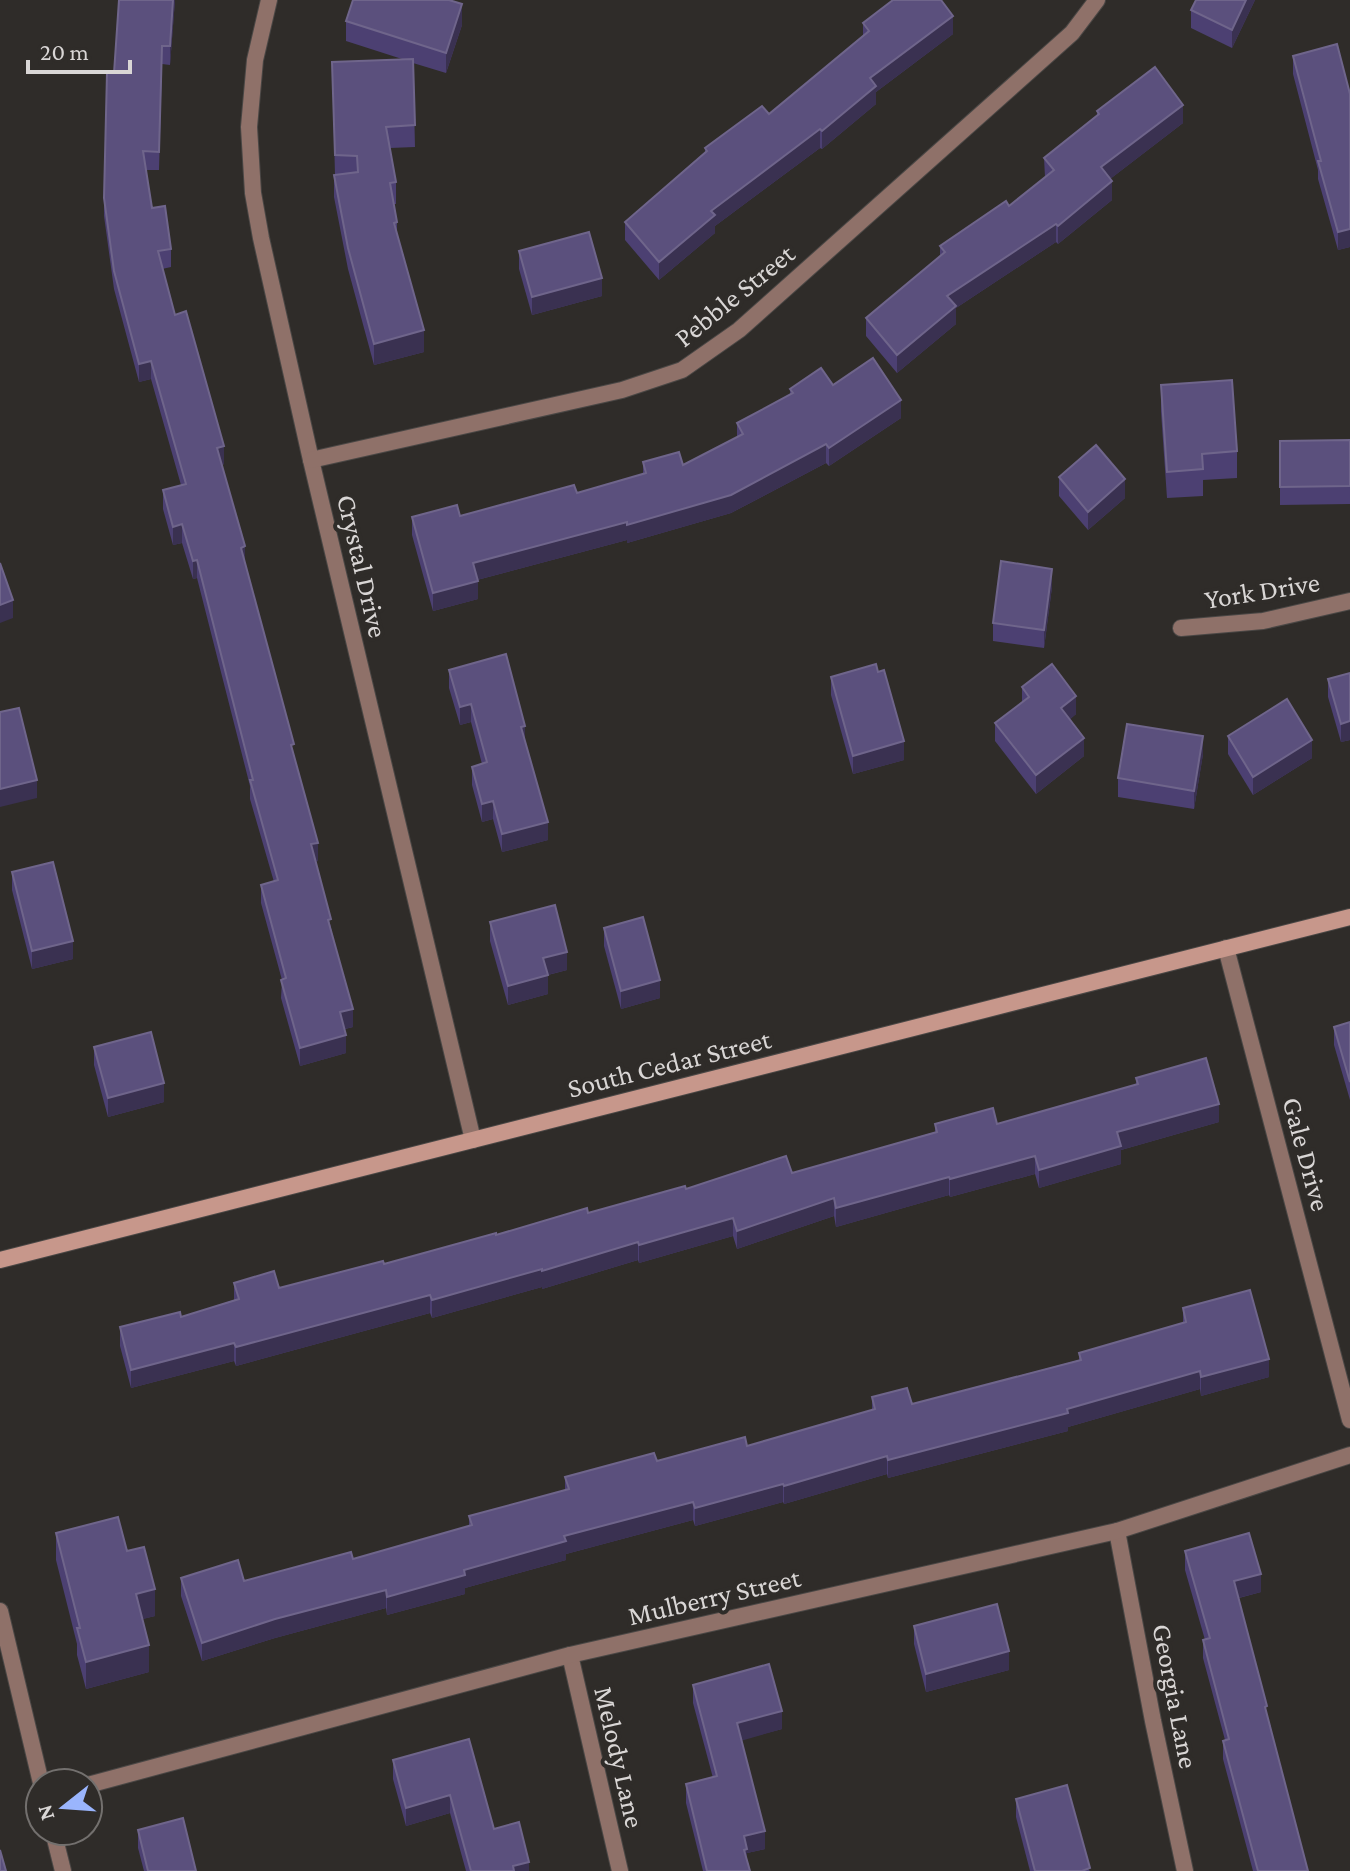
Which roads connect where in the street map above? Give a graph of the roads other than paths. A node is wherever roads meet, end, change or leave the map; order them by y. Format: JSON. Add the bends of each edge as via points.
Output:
{"nodes":[{"id":1,"x":269,"y":0,"type":"edge"},
{"id":2,"x":1097,"y":0,"type":"edge"},
{"id":3,"x":311,"y":460,"type":"junction"},
{"id":4,"x":1350,"y":601,"type":"edge"},
{"id":5,"x":1181,"y":628,"type":"dead end"},
{"id":6,"x":1350,"y":917,"type":"edge"},
{"id":7,"x":1226,"y":948,"type":"junction"},
{"id":8,"x":473,"y":1140,"type":"junction"},
{"id":9,"x":0,"y":1260,"type":"edge"},
{"id":10,"x":1350,"y":1420,"type":"edge"},
{"id":11,"x":1350,"y":1455,"type":"edge"},
{"id":12,"x":1117,"y":1531,"type":"junction"},
{"id":13,"x":0,"y":1611,"type":"edge"},
{"id":14,"x":570,"y":1655,"type":"junction"},
{"id":15,"x":37,"y":1767,"type":"edge"},
{"id":16,"x":104,"y":1781,"type":"edge"},
{"id":17,"x":57,"y":1847,"type":"edge"},
{"id":18,"x":63,"y":1871,"type":"edge"},
{"id":19,"x":620,"y":1871,"type":"edge"},
{"id":20,"x":1185,"y":1871,"type":"edge"}],
"edges":[{"from":1,"to":3,"type":"street","name":"Crystal Drive","via":[[255,60],[249,127],[253,193]]},
{"from":2,"to":3,"type":"street","name":"Pebble Street","via":[[1072,33],[1013,86],[739,330],[682,370],[622,390]]},
{"from":3,"to":8,"type":"street","name":"Crystal Drive"},
{"from":4,"to":5,"type":"street","name":"York Drive","via":[[1263,621]]},
{"from":6,"to":7,"type":"main road","name":"South Cedar Street"},
{"from":7,"to":8,"type":"main road","name":"South Cedar Street"},
{"from":7,"to":10,"type":"street","name":"Gale Drive"},
{"from":8,"to":9,"type":"main road","name":"South Cedar Street"},
{"from":11,"to":12,"type":"street","name":"Mulberry Street"},
{"from":12,"to":14,"type":"street","name":"Mulberry Street"},
{"from":12,"to":20,"type":"street","name":"Georgia Lane"},
{"from":13,"to":15,"type":"street"},
{"from":14,"to":16,"type":"street","name":"Mulberry Street"},
{"from":14,"to":19,"type":"street","name":"Melody Lane"},
{"from":17,"to":18,"type":"street"}]}
